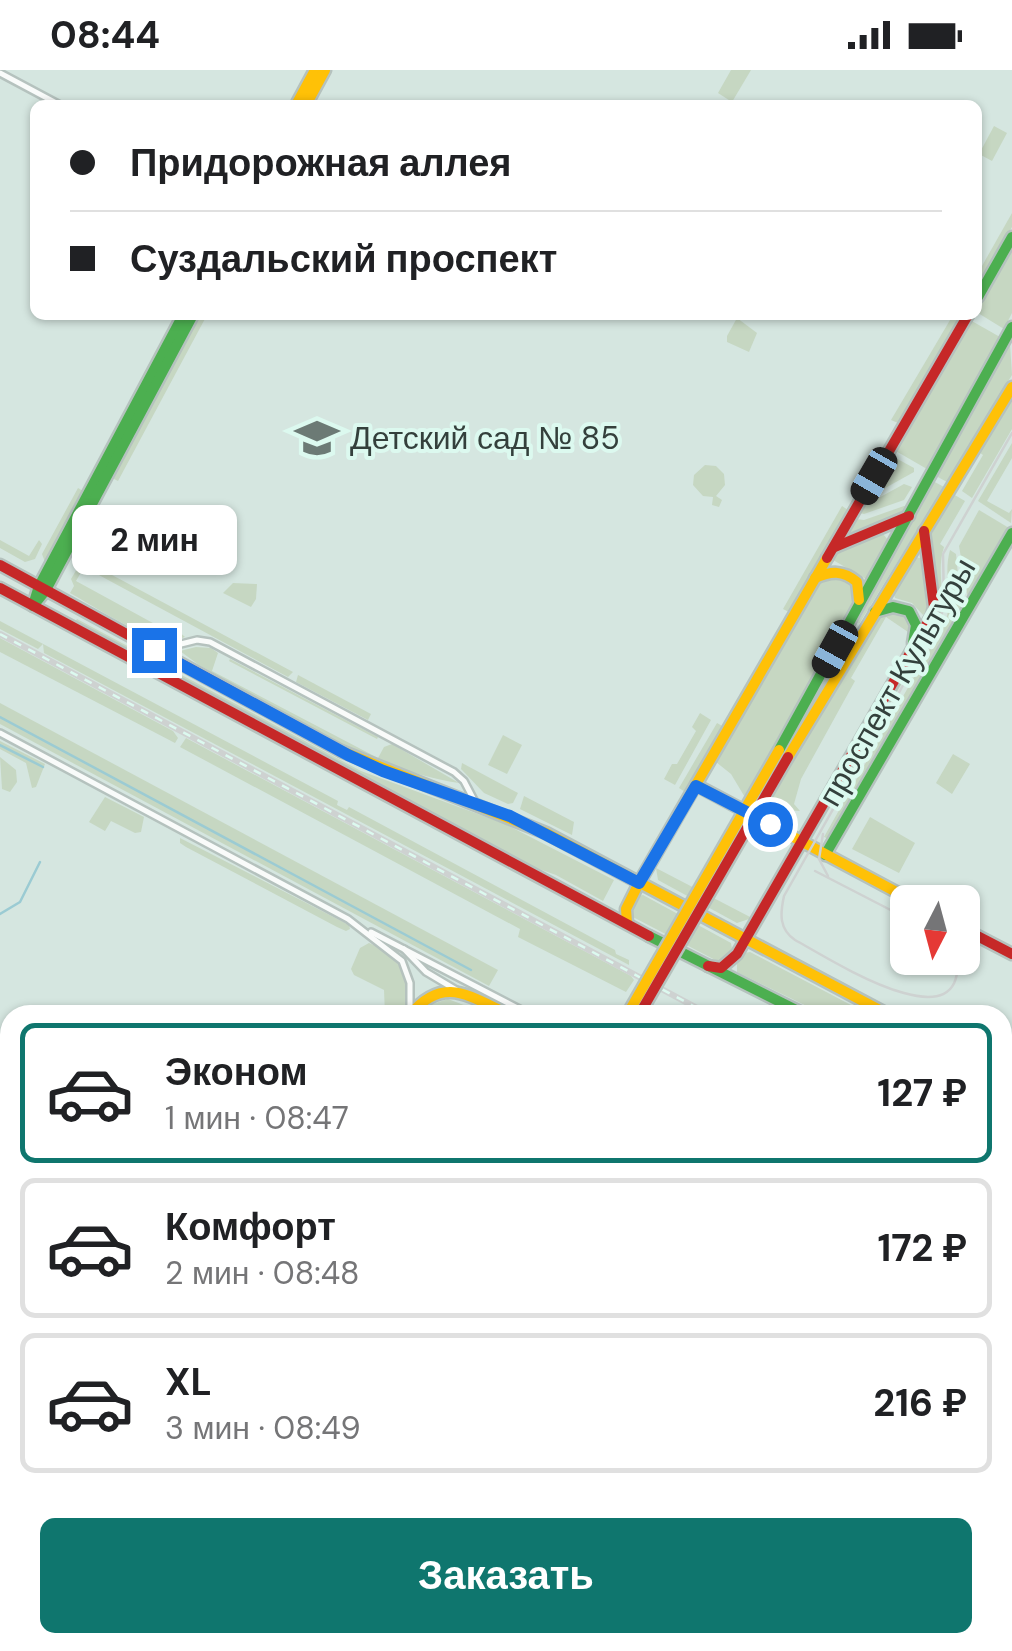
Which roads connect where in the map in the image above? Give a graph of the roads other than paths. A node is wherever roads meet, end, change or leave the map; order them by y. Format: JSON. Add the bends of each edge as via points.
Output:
{"nodes":[{"id":1,"x":315,"y":70,"type":"edge"},
{"id":2,"x":325,"y":70,"type":"edge"},
{"id":3,"x":0,"y":73,"type":"edge"},
{"id":4,"x":51,"y":100,"type":"edge"},
{"id":5,"x":299,"y":100,"type":"edge"},
{"id":6,"x":309,"y":100,"type":"edge"},
{"id":7,"x":1012,"y":236,"type":"edge"},
{"id":8,"x":982,"y":290,"type":"edge"},
{"id":9,"x":180,"y":320,"type":"edge"},
{"id":10,"x":190,"y":320,"type":"edge"},
{"id":11,"x":965,"y":320,"type":"edge"},
{"id":12,"x":1012,"y":327,"type":"edge"},
{"id":13,"x":1012,"y":387,"type":"edge"},
{"id":14,"x":909,"y":516,"type":"junction"},
{"id":15,"x":924,"y":531,"type":"junction"},
{"id":16,"x":1012,"y":534,"type":"edge"},
{"id":17,"x":833,"y":548,"type":"junction"},
{"id":18,"x":0,"y":565,"type":"edge"},
{"id":19,"x":815,"y":578,"type":"junction"},
{"id":20,"x":0,"y":588,"type":"edge"},
{"id":21,"x":43,"y":588,"type":"junction"},
{"id":22,"x":32,"y":606,"type":"junction"},
{"id":23,"x":875,"y":612,"type":"junction"},
{"id":24,"x":854,"y":616,"type":"junction"},
{"id":25,"x":154,"y":650,"type":"junction"},
{"id":26,"x":910,"y":653,"type":"junction"},
{"id":27,"x":0,"y":732,"type":"edge"},
{"id":28,"x":784,"y":754,"type":"junction"},
{"id":29,"x":696,"y":786,"type":"junction"},
{"id":30,"x":475,"y":802,"type":"junction"},
{"id":31,"x":801,"y":841,"type":"junction"},
{"id":32,"x":826,"y":855,"type":"junction"},
{"id":33,"x":639,"y":883,"type":"junction"},
{"id":34,"x":890,"y":889,"type":"edge"},
{"id":35,"x":629,"y":926,"type":"junction"},
{"id":36,"x":364,"y":929,"type":"junction"},
{"id":37,"x":980,"y":937,"type":"edge"},
{"id":38,"x":745,"y":940,"type":"junction"},
{"id":39,"x":402,"y":947,"type":"junction"},
{"id":40,"x":1012,"y":954,"type":"edge"},
{"id":41,"x":698,"y":963,"type":"junction"},
{"id":42,"x":458,"y":991,"type":"junction"},
{"id":43,"x":475,"y":999,"type":"junction"},
{"id":44,"x":410,"y":1005,"type":"edge"},
{"id":45,"x":417,"y":1005,"type":"edge"},
{"id":46,"x":480,"y":1005,"type":"edge"},
{"id":47,"x":488,"y":1005,"type":"edge"},
{"id":48,"x":512,"y":1005,"type":"edge"},
{"id":49,"x":633,"y":1005,"type":"edge"},
{"id":50,"x":645,"y":1005,"type":"edge"},
{"id":51,"x":785,"y":1005,"type":"edge"},
{"id":52,"x":870,"y":1005,"type":"edge"}],
"edges":[{"from":1,"to":5,"type":"main road"},
{"from":2,"to":6,"type":"main road"},
{"from":3,"to":4,"type":"street"},
{"from":7,"to":8,"type":"main road"},
{"from":9,"to":21,"type":"main road"},
{"from":10,"to":21,"type":"main road"},
{"from":11,"to":17,"type":"main road"},
{"from":12,"to":14,"type":"main road","name":"проспект Культуры"},
{"from":13,"to":15,"type":"main road","name":"проспект Культуры"},
{"from":14,"to":17,"type":"main road"},
{"from":14,"to":24,"type":"main road","name":"проспект Культуры"},
{"from":15,"to":23,"type":"main road","name":"проспект Культуры"},
{"from":15,"to":26,"type":"main road","via":[[934,607]]},
{"from":16,"to":32,"type":"main road","name":"проспект Культуры"},
{"from":17,"to":19,"type":"main road"},
{"from":18,"to":21,"type":"main road"},
{"from":19,"to":24,"type":"main road","via":[[837,571],[854,578],[860,596]]},
{"from":19,"to":29,"type":"main road"},
{"from":20,"to":22,"type":"main road"},
{"from":21,"to":22,"type":"main road"},
{"from":21,"to":25,"type":"main road"},
{"from":22,"to":35,"type":"main road"},
{"from":23,"to":26,"type":"main road","via":[[903,607],[914,615]]},
{"from":23,"to":28,"type":"main road","name":"проспект Культуры"},
{"from":24,"to":28,"type":"main road","name":"проспект Культуры"},
{"from":25,"to":30,"type":"main road","via":[[348,755]]},
{"from":25,"to":30,"type":"street","via":[[210,642],[454,772]]},
{"from":26,"to":31,"type":"main road"},
{"from":27,"to":36,"type":"street"},
{"from":28,"to":49,"type":"main road","bridge":true},
{"from":28,"to":50,"type":"main road","bridge":true},
{"from":29,"to":31,"type":"main road"},
{"from":29,"to":33,"type":"main road"},
{"from":30,"to":33,"type":"main road"},
{"from":31,"to":32,"type":"main road"},
{"from":31,"to":38,"type":"main road"},
{"from":32,"to":34,"type":"main road"},
{"from":33,"to":35,"type":"main road","via":[[624,914]]},
{"from":33,"to":38,"type":"main road"},
{"from":35,"to":41,"type":"main road"},
{"from":36,"to":39,"type":"street"},
{"from":36,"to":44,"type":"street","via":[[402,961]]},
{"from":37,"to":40,"type":"main road"},
{"from":38,"to":41,"type":"main road","via":[[726,966]]},
{"from":38,"to":52,"type":"main road"},
{"from":39,"to":42,"type":"street"},
{"from":39,"to":48,"type":"street"},
{"from":41,"to":51,"type":"main road"},
{"from":42,"to":43,"type":"main road"},
{"from":42,"to":45,"type":"main road","via":[[435,993]]},
{"from":43,"to":46,"type":"main road"},
{"from":43,"to":47,"type":"main road"}]}
